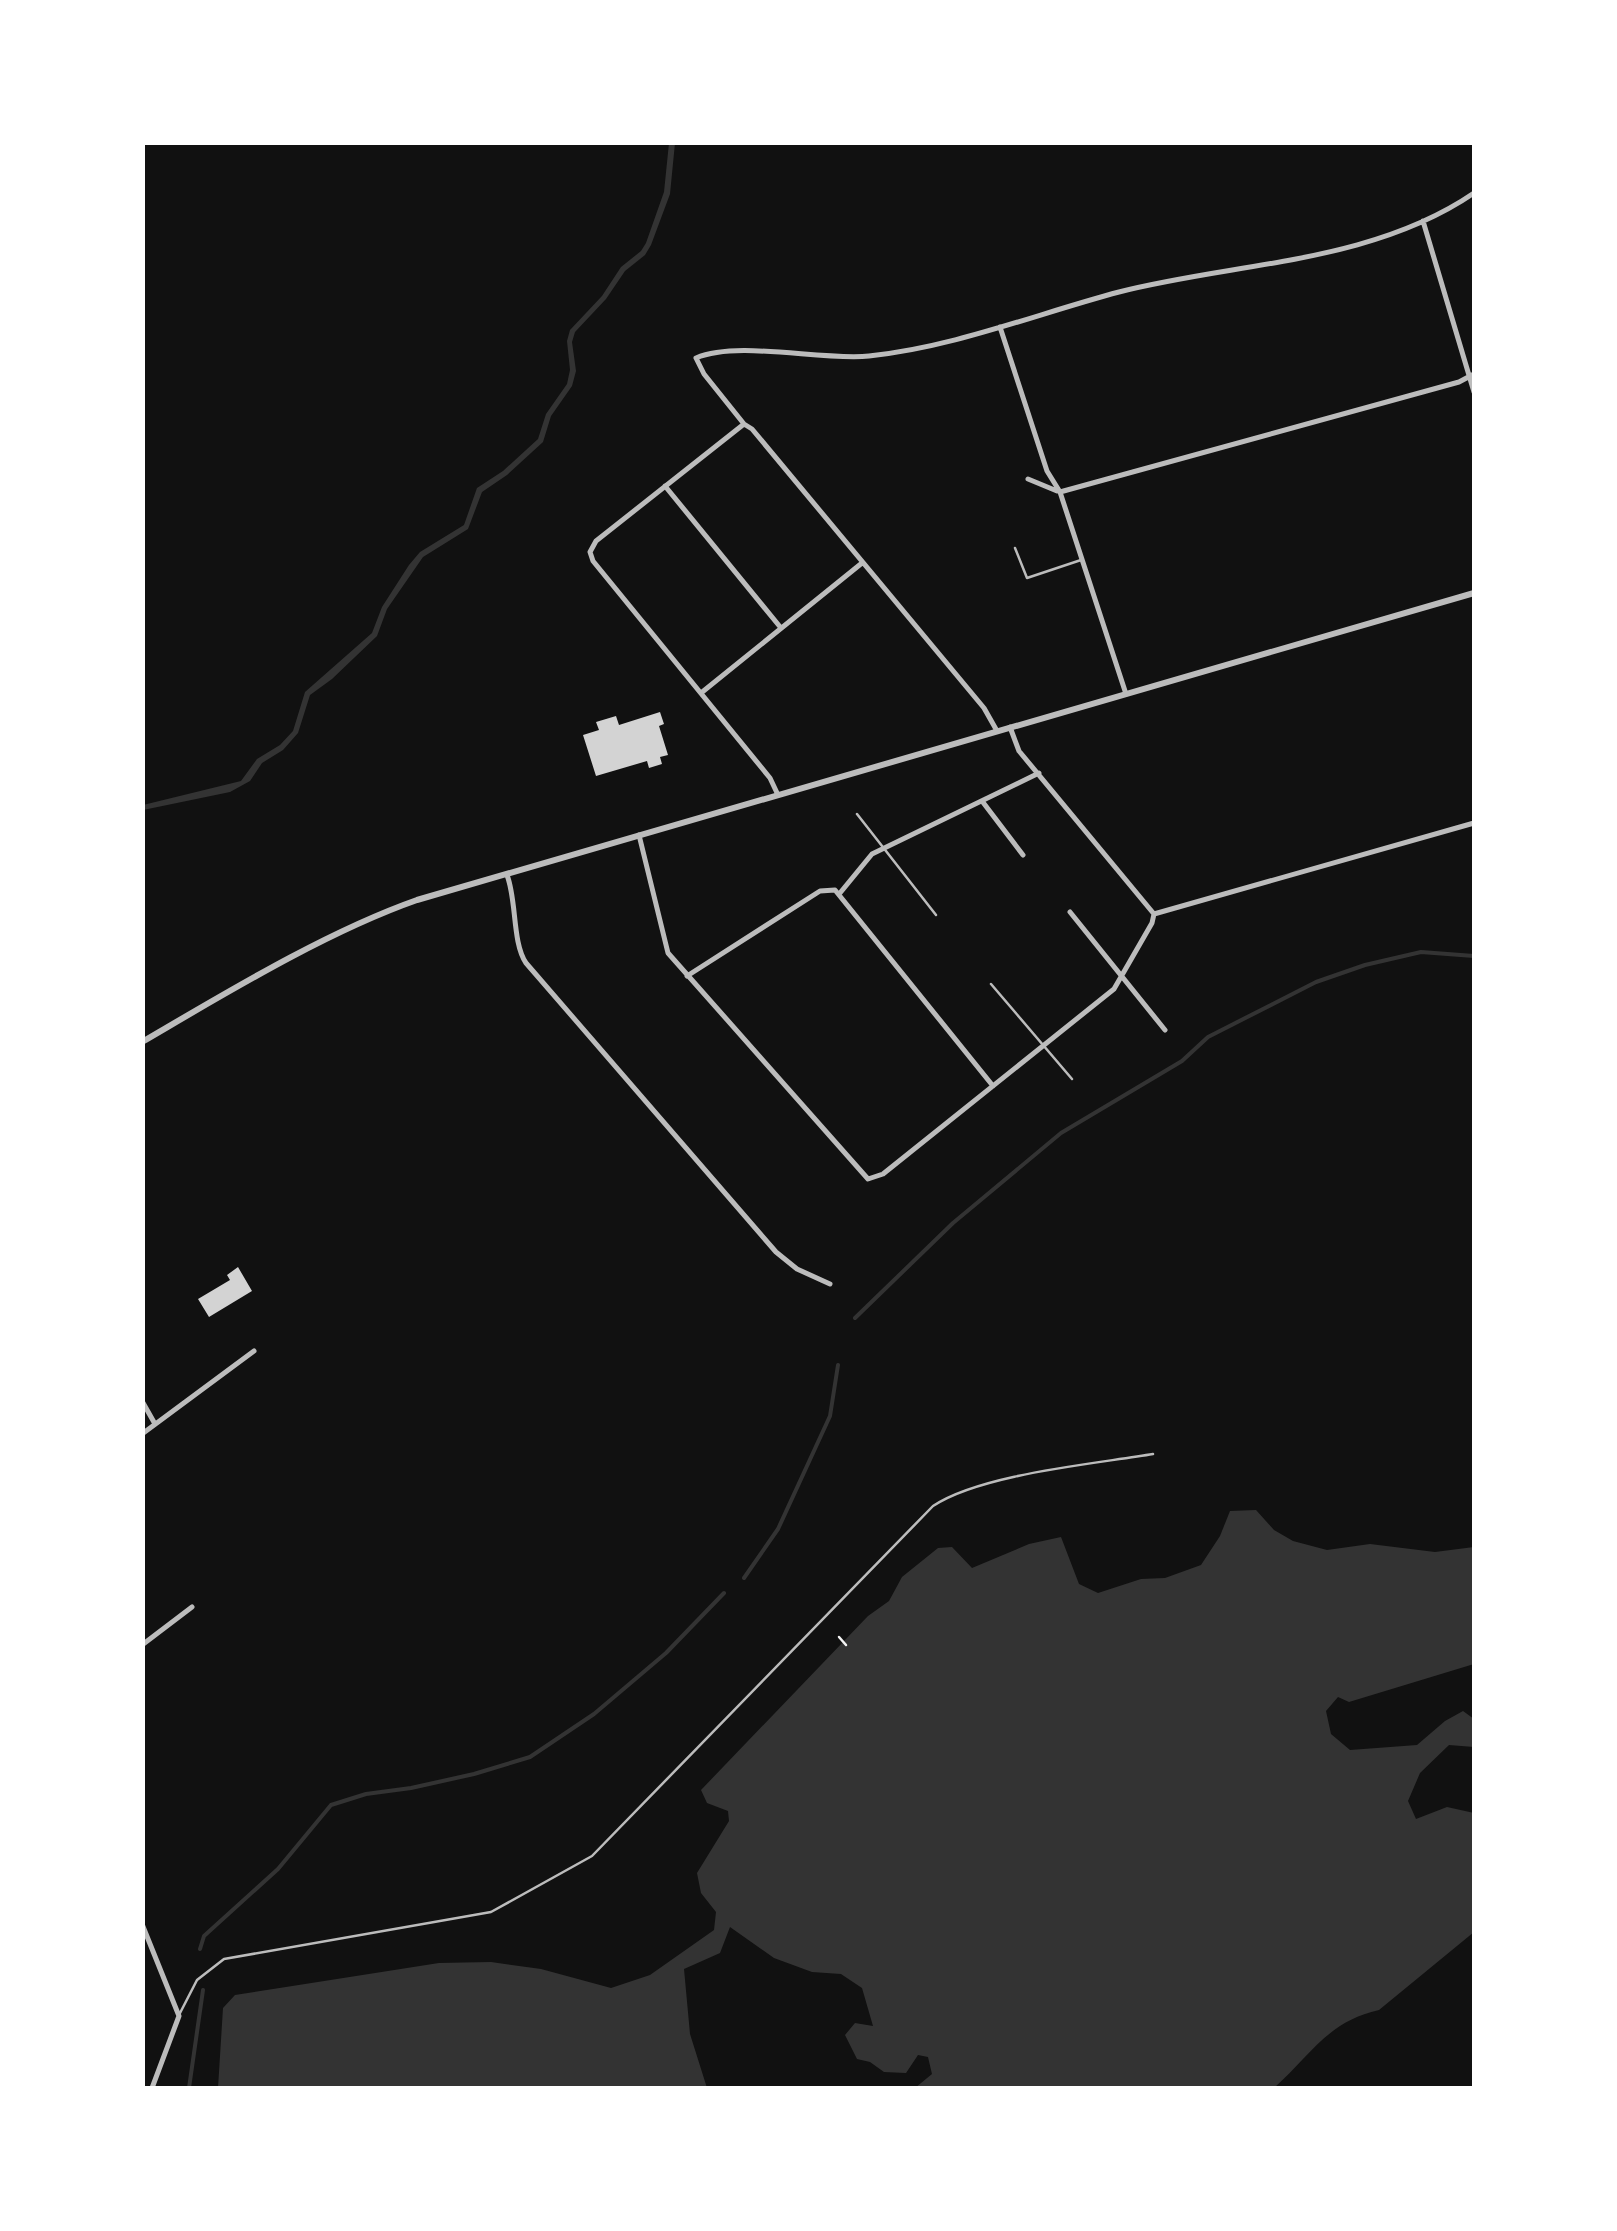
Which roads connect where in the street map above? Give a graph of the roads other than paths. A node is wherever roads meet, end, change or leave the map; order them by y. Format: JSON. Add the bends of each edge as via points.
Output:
{"nodes":[{"id":1,"x":1474,"y":194,"type":"edge"},
{"id":2,"x":1423,"y":221,"type":"junction"},
{"id":3,"x":1000,"y":327,"type":"junction"},
{"id":4,"x":1472,"y":375,"type":"edge"},
{"id":5,"x":1474,"y":392,"type":"edge"},
{"id":6,"x":744,"y":424,"type":"junction"},
{"id":7,"x":1028,"y":478,"type":"dead end"},
{"id":8,"x":665,"y":486,"type":"junction"},
{"id":9,"x":1060,"y":492,"type":"junction"},
{"id":10,"x":1016,"y":548,"type":"dead end"},
{"id":11,"x":1082,"y":559,"type":"junction"},
{"id":12,"x":862,"y":563,"type":"junction"},
{"id":13,"x":1474,"y":593,"type":"edge"},
{"id":14,"x":782,"y":628,"type":"junction"},
{"id":15,"x":701,"y":693,"type":"junction"},
{"id":16,"x":1126,"y":694,"type":"junction"},
{"id":17,"x":1010,"y":727,"type":"junction"},
{"id":18,"x":996,"y":731,"type":"junction"},
{"id":19,"x":1038,"y":773,"type":"junction"},
{"id":20,"x":778,"y":795,"type":"junction"},
{"id":21,"x":982,"y":801,"type":"junction"},
{"id":22,"x":858,"y":814,"type":"dead end"},
{"id":23,"x":1474,"y":822,"type":"edge"},
{"id":24,"x":639,"y":834,"type":"junction"},
{"id":25,"x":883,"y":848,"type":"junction"},
{"id":26,"x":1023,"y":855,"type":"dead end"},
{"id":27,"x":507,"y":874,"type":"junction"},
{"id":28,"x":840,"y":893,"type":"junction"},
{"id":29,"x":1070,"y":912,"type":"dead end"},
{"id":30,"x":1154,"y":914,"type":"junction"},
{"id":31,"x":936,"y":915,"type":"dead end"},
{"id":32,"x":687,"y":976,"type":"junction"},
{"id":33,"x":1122,"y":977,"type":"junction"},
{"id":34,"x":990,"y":984,"type":"dead end"},
{"id":35,"x":1165,"y":1030,"type":"dead end"},
{"id":36,"x":142,"y":1042,"type":"edge"},
{"id":37,"x":1043,"y":1046,"type":"junction"},
{"id":38,"x":1072,"y":1079,"type":"dead end"},
{"id":39,"x":993,"y":1086,"type":"junction"},
{"id":40,"x":830,"y":1284,"type":"dead end"},
{"id":41,"x":254,"y":1351,"type":"dead end"},
{"id":42,"x":142,"y":1401,"type":"edge"},
{"id":43,"x":156,"y":1424,"type":"junction"},
{"id":44,"x":142,"y":1434,"type":"edge"},
{"id":45,"x":1153,"y":1454,"type":"dead end"},
{"id":46,"x":192,"y":1607,"type":"dead end"},
{"id":47,"x":142,"y":1645,"type":"edge"},
{"id":48,"x":142,"y":1924,"type":"edge"},
{"id":49,"x":178,"y":2016,"type":"junction"},
{"id":50,"x":152,"y":2088,"type":"edge"}],
"edges":[{"from":1,"to":2,"type":"street"},
{"from":2,"to":3,"type":"street","via":[[1331,250],[1122,292]]},
{"from":2,"to":4,"type":"street"},
{"from":3,"to":6,"type":"street","via":[[871,356],[696,358]]},
{"from":3,"to":9,"type":"street"},
{"from":4,"to":5,"type":"street"},
{"from":4,"to":9,"type":"street"},
{"from":6,"to":8,"type":"street"},
{"from":6,"to":12,"type":"street"},
{"from":7,"to":9,"type":"street"},
{"from":8,"to":14,"type":"street"},
{"from":8,"to":15,"type":"street","via":[[590,552]]},
{"from":9,"to":11,"type":"street"},
{"from":10,"to":11,"type":"lane","via":[[1027,578]]},
{"from":11,"to":16,"type":"street"},
{"from":12,"to":14,"type":"street"},
{"from":12,"to":18,"type":"street"},
{"from":13,"to":16,"type":"street"},
{"from":14,"to":15,"type":"street"},
{"from":15,"to":20,"type":"street"},
{"from":16,"to":17,"type":"street"},
{"from":17,"to":18,"type":"street"},
{"from":17,"to":19,"type":"street"},
{"from":18,"to":20,"type":"street"},
{"from":19,"to":21,"type":"street"},
{"from":19,"to":30,"type":"street"},
{"from":20,"to":24,"type":"street"},
{"from":21,"to":25,"type":"street"},
{"from":21,"to":26,"type":"street"},
{"from":22,"to":25,"type":"lane"},
{"from":23,"to":30,"type":"street"},
{"from":24,"to":27,"type":"street"},
{"from":24,"to":32,"type":"street","via":[[664,944]]},
{"from":25,"to":28,"type":"street"},
{"from":25,"to":31,"type":"lane"},
{"from":27,"to":36,"type":"street","via":[[381,913]]},
{"from":27,"to":40,"type":"street","via":[[522,957],[776,1252],[796,1270]]},
{"from":28,"to":32,"type":"street","via":[[820,891]]},
{"from":28,"to":39,"type":"street"},
{"from":29,"to":33,"type":"street"},
{"from":30,"to":33,"type":"street"},
{"from":32,"to":39,"type":"street","via":[[868,1179]]},
{"from":33,"to":35,"type":"street"},
{"from":33,"to":37,"type":"street"},
{"from":34,"to":37,"type":"lane"},
{"from":37,"to":38,"type":"lane"},
{"from":37,"to":39,"type":"street"},
{"from":41,"to":43,"type":"street"},
{"from":42,"to":43,"type":"street"},
{"from":43,"to":44,"type":"street"},
{"from":45,"to":49,"type":"lane","via":[[991,1484],[933,1506],[592,1856],[566,1872],[490,1912],[224,1959],[197,1980]]},
{"from":46,"to":47,"type":"street"},
{"from":48,"to":49,"type":"street"},
{"from":49,"to":50,"type":"street"}]}
